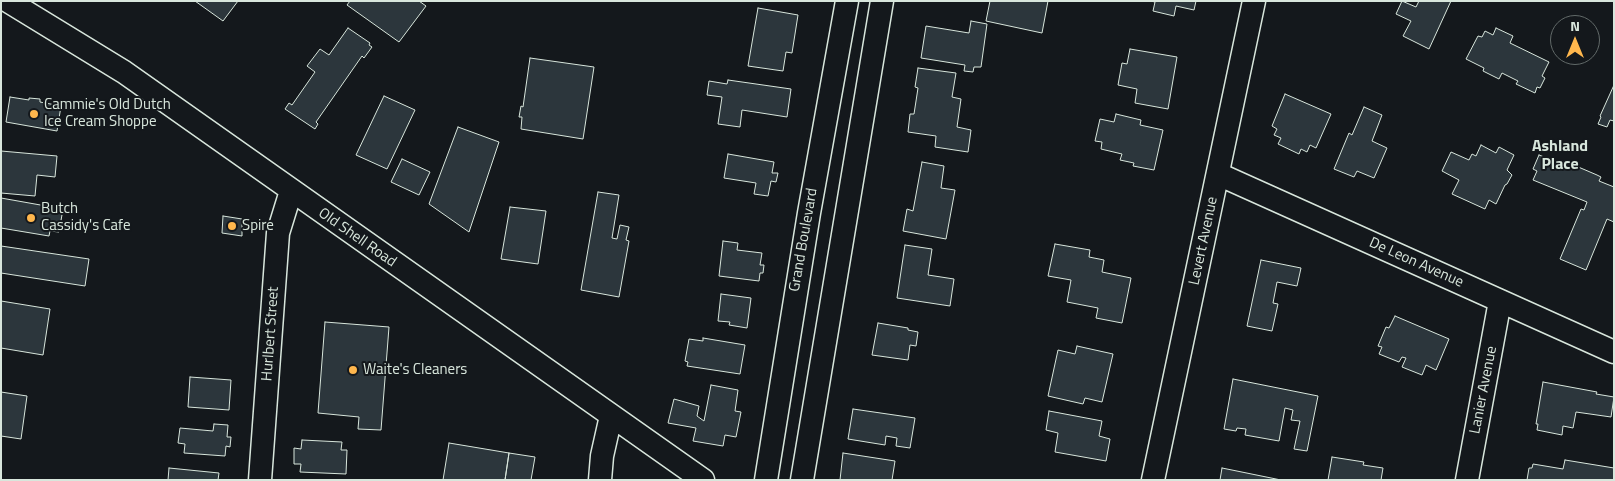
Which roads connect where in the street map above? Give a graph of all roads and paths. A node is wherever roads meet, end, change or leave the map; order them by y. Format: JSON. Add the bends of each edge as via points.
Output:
{"nodes":[{"id":1,"x":8,"y":1,"type":"edge"},
{"id":2,"x":847,"y":1,"type":"edge"},
{"id":3,"x":882,"y":1,"type":"edge"},
{"id":4,"x":1254,"y":1,"type":"edge"},
{"id":5,"x":1218,"y":174,"type":"junction"},
{"id":6,"x":291,"y":191,"type":"junction"},
{"id":7,"x":1500,"y":301,"type":"junction"},
{"id":8,"x":1614,"y":352,"type":"edge"},
{"id":9,"x":611,"y":416,"type":"junction"},
{"id":10,"x":260,"y":480,"type":"edge"},
{"id":11,"x":600,"y":480,"type":"edge"},
{"id":12,"x":703,"y":480,"type":"edge"},
{"id":13,"x":766,"y":480,"type":"edge"},
{"id":14,"x":802,"y":480,"type":"edge"},
{"id":15,"x":1153,"y":480,"type":"edge"},
{"id":16,"x":1467,"y":480,"type":"edge"}],
"edges":[{"from":1,"to":6,"type":"street","name":"Old Shell Road","via":[[124,72]]},
{"from":2,"to":13,"type":"street","name":"Grand Boulevard","via":[[807,220]]},
{"from":3,"to":14,"type":"street"},
{"from":4,"to":5,"type":"street","name":"Levert Avenue"},
{"from":5,"to":7,"type":"street","name":"De Leon Avenue"},
{"from":5,"to":15,"type":"street","name":"Levert Avenue"},
{"from":6,"to":9,"type":"street","name":"Old Shell Road"},
{"from":6,"to":10,"type":"street","name":"Hurlbert Street","via":[[278,233]]},
{"from":7,"to":8,"type":"street","name":"De Leon Avenue"},
{"from":7,"to":16,"type":"street","name":"Lanier Avenue"},
{"from":9,"to":11,"type":"street"},
{"from":9,"to":12,"type":"street","name":"Old Shell Road"}]}
